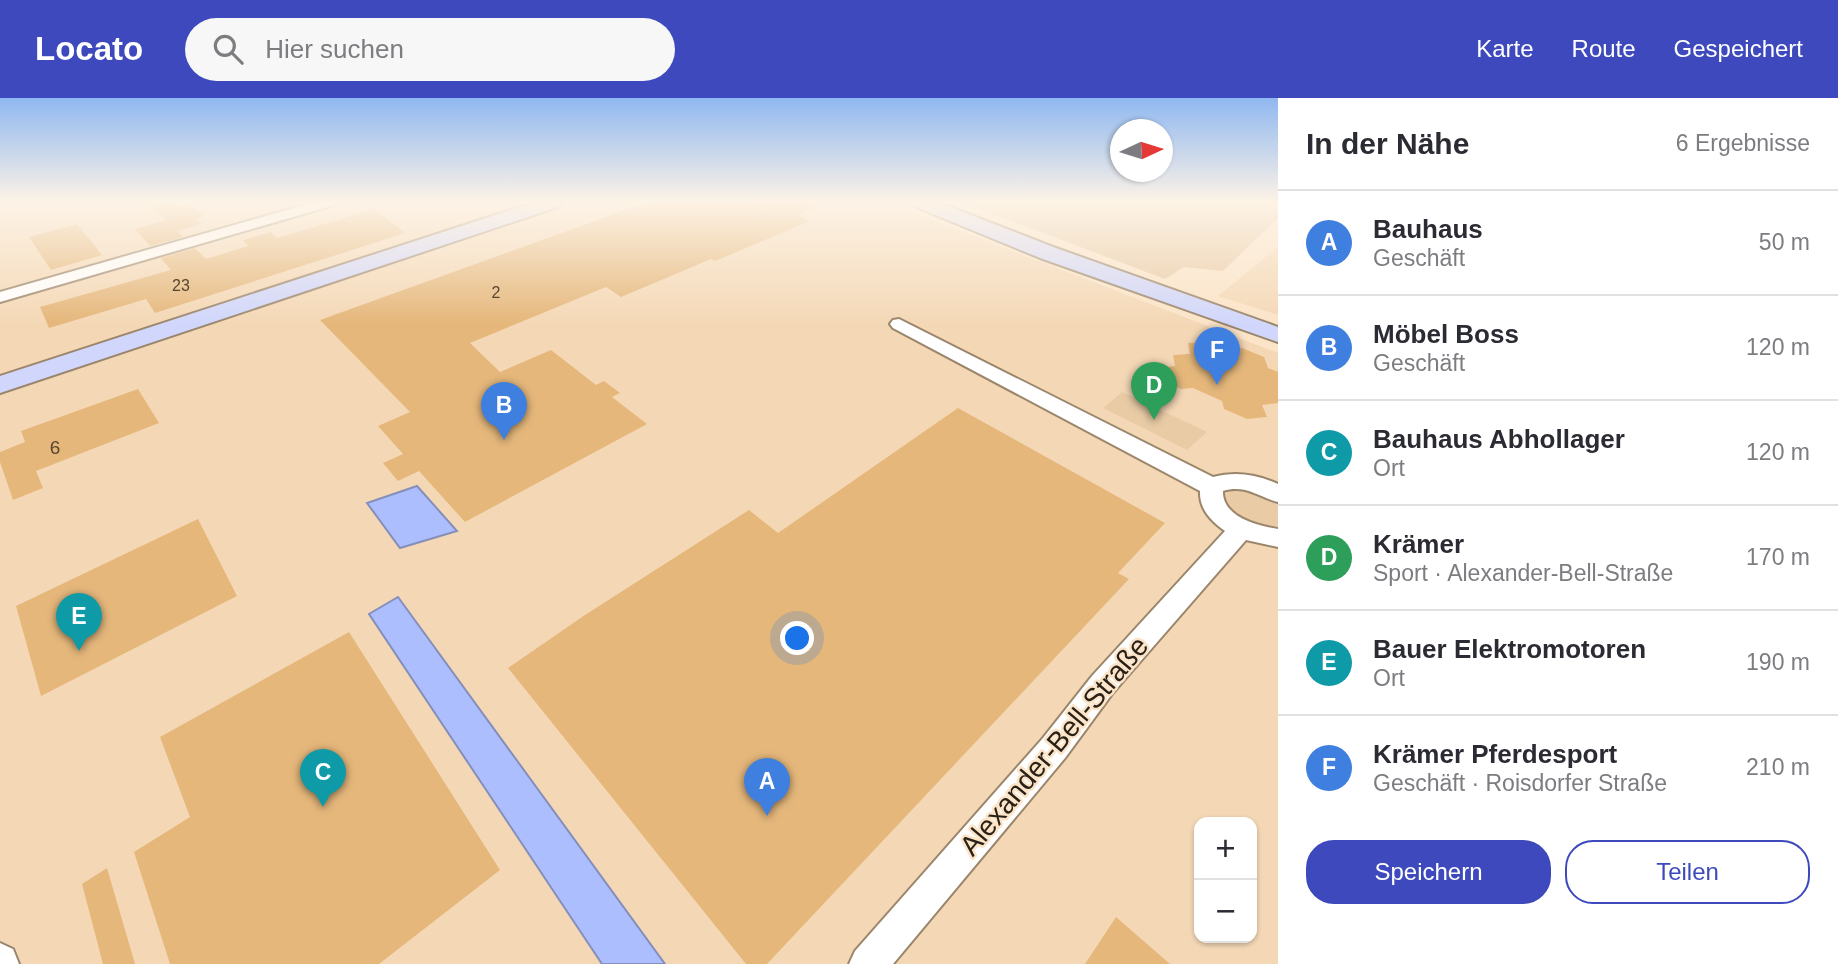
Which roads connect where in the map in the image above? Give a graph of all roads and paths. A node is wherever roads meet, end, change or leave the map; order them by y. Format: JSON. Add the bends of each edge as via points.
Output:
{"nodes":[{"id":1,"x":186,"y":243,"type":"edge"},
{"id":2,"x":429,"y":243,"type":"edge"},
{"id":3,"x":1024,"y":243,"type":"edge"},
{"id":4,"x":0,"y":297,"type":"edge"},
{"id":5,"x":899,"y":324,"type":"dead end"},
{"id":6,"x":1278,"y":335,"type":"edge"},
{"id":7,"x":0,"y":385,"type":"edge"},
{"id":8,"x":1212,"y":487,"type":"junction"},
{"id":9,"x":1276,"y":490,"type":"edge"},
{"id":10,"x":1242,"y":528,"type":"junction"},
{"id":11,"x":1278,"y":538,"type":"edge"},
{"id":12,"x":868,"y":964,"type":"edge"}],
"edges":[{"from":1,"to":4,"type":"street"},
{"from":2,"to":7,"type":"main road"},
{"from":3,"to":6,"type":"main road"},
{"from":5,"to":8,"type":"street"},
{"from":8,"to":9,"type":"street","via":[[1236,480]]},
{"from":8,"to":10,"type":"street","via":[[1214,507]]},
{"from":10,"to":11,"type":"street"},
{"from":10,"to":12,"type":"street","name":"Alexander-Bell-Straße","via":[[1102,685],[1054,748]]}]}
